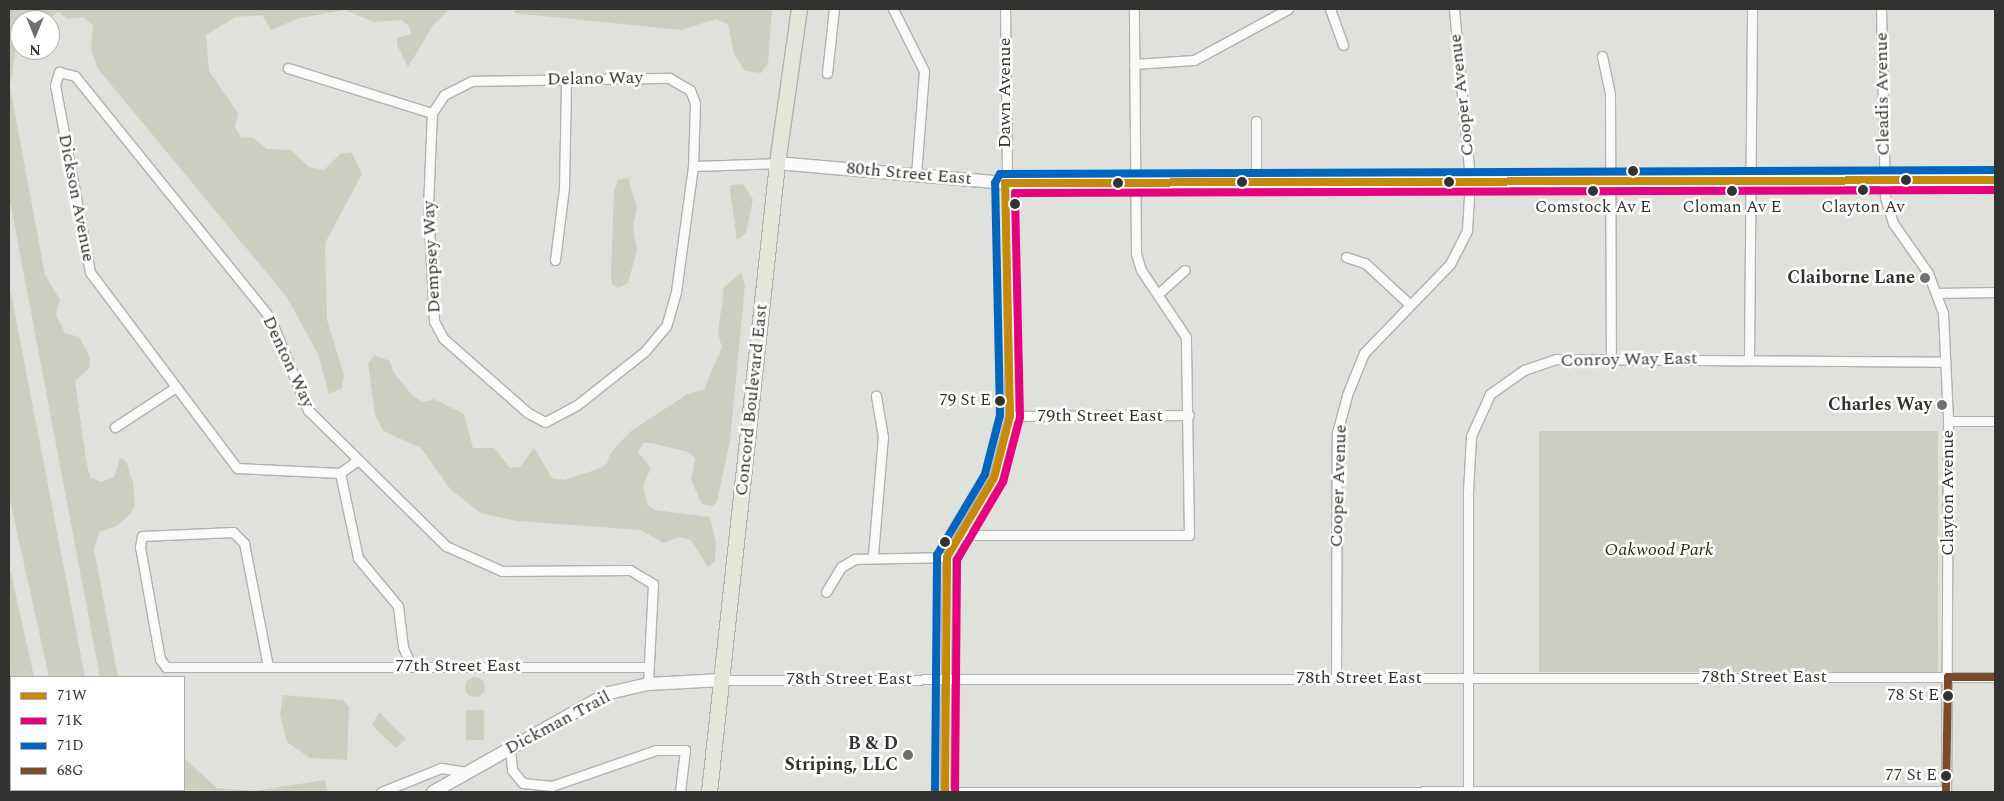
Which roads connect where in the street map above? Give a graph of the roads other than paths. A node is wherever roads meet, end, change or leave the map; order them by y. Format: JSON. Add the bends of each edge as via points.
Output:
{"nodes":[{"id":1,"x":799,"y":9,"type":"edge"},
{"id":2,"x":834,"y":9,"type":"edge"},
{"id":3,"x":893,"y":9,"type":"edge"},
{"id":4,"x":1005,"y":9,"type":"edge"},
{"id":5,"x":1134,"y":9,"type":"edge"},
{"id":6,"x":1288,"y":9,"type":"edge"},
{"id":7,"x":1330,"y":9,"type":"edge"},
{"id":8,"x":1454,"y":9,"type":"edge"},
{"id":9,"x":1752,"y":9,"type":"edge"},
{"id":10,"x":1881,"y":9,"type":"edge"},
{"id":11,"x":1273,"y":12,"type":"edge"},
{"id":12,"x":1343,"y":45,"type":"dead end"},
{"id":13,"x":1602,"y":56,"type":"dead end"},
{"id":14,"x":1134,"y":64,"type":"junction"},
{"id":15,"x":288,"y":68,"type":"dead end"},
{"id":16,"x":59,"y":72,"type":"joint"},
{"id":17,"x":827,"y":73,"type":"dead end"},
{"id":18,"x":566,"y":79,"type":"junction"},
{"id":19,"x":432,"y":114,"type":"junction"},
{"id":20,"x":1256,"y":121,"type":"dead end"},
{"id":21,"x":777,"y":163,"type":"junction"},
{"id":22,"x":694,"y":166,"type":"junction"},
{"id":23,"x":916,"y":175,"type":"junction"},
{"id":24,"x":1470,"y":179,"type":"junction"},
{"id":25,"x":1135,"y":180,"type":"junction"},
{"id":26,"x":1256,"y":180,"type":"junction"},
{"id":27,"x":1612,"y":180,"type":"junction"},
{"id":28,"x":1754,"y":180,"type":"junction"},
{"id":29,"x":1884,"y":180,"type":"junction"},
{"id":30,"x":1995,"y":180,"type":"edge"},
{"id":31,"x":1006,"y":183,"type":"junction"},
{"id":32,"x":1346,"y":257,"type":"dead end"},
{"id":33,"x":555,"y":260,"type":"dead end"},
{"id":34,"x":1185,"y":270,"type":"dead end"},
{"id":35,"x":1936,"y":292,"type":"junction"},
{"id":36,"x":1995,"y":292,"type":"edge"},
{"id":37,"x":1158,"y":294,"type":"junction"},
{"id":38,"x":1408,"y":303,"type":"junction"},
{"id":39,"x":1611,"y":358,"type":"junction"},
{"id":40,"x":1748,"y":358,"type":"junction"},
{"id":41,"x":1945,"y":362,"type":"junction"},
{"id":42,"x":176,"y":387,"type":"junction"},
{"id":43,"x":876,"y":396,"type":"dead end"},
{"id":44,"x":1189,"y":415,"type":"junction"},
{"id":45,"x":1010,"y":416,"type":"junction"},
{"id":46,"x":1948,"y":421,"type":"junction"},
{"id":47,"x":1995,"y":421,"type":"edge"},
{"id":48,"x":115,"y":427,"type":"dead end"},
{"id":49,"x":358,"y":460,"type":"junction"},
{"id":50,"x":340,"y":473,"type":"junction"},
{"id":51,"x":962,"y":535,"type":"junction"},
{"id":52,"x":873,"y":555,"type":"junction"},
{"id":53,"x":947,"y":557,"type":"junction"},
{"id":54,"x":826,"y":592,"type":"dead end"},
{"id":55,"x":411,"y":665,"type":"junction"},
{"id":56,"x":268,"y":667,"type":"junction"},
{"id":57,"x":648,"y":667,"type":"junction"},
{"id":58,"x":1948,"y":677,"type":"junction"},
{"id":59,"x":1995,"y":677,"type":"edge"},
{"id":60,"x":944,"y":678,"type":"junction"},
{"id":61,"x":1336,"y":678,"type":"junction"},
{"id":62,"x":1469,"y":678,"type":"junction"},
{"id":63,"x":722,"y":680,"type":"junction"},
{"id":64,"x":648,"y":684,"type":"junction"},
{"id":65,"x":510,"y":750,"type":"junction"},
{"id":66,"x":467,"y":772,"type":"junction"},
{"id":67,"x":1468,"y":791,"type":"junction"},
{"id":68,"x":381,"y":792,"type":"edge"},
{"id":69,"x":433,"y":792,"type":"edge"},
{"id":70,"x":680,"y":792,"type":"edge"},
{"id":71,"x":709,"y":792,"type":"edge"},
{"id":72,"x":945,"y":792,"type":"edge"},
{"id":73,"x":1946,"y":792,"type":"edge"}],
"edges":[{"from":1,"to":21,"type":"main road","name":"Concord Boulevard East"},
{"from":2,"to":17,"type":"street"},
{"from":3,"to":23,"type":"street","via":[[924,71]]},
{"from":4,"to":31,"type":"street","name":"Dawn Avenue"},
{"from":5,"to":14,"type":"street"},
{"from":6,"to":11,"type":"street"},
{"from":7,"to":12,"type":"street"},
{"from":8,"to":24,"type":"street","name":"Cooper Avenue"},
{"from":9,"to":28,"type":"street"},
{"from":10,"to":29,"type":"street","name":"Cleadis Avenue"},
{"from":11,"to":14,"type":"street","via":[[1194,60]]},
{"from":13,"to":27,"type":"street","via":[[1610,94]]},
{"from":14,"to":25,"type":"street"},
{"from":15,"to":19,"type":"street"},
{"from":16,"to":42,"type":"street","name":"Dickson Avenue","via":[[55,85],[90,272]]},
{"from":16,"to":49,"type":"street","name":"Denton Way","via":[[75,76],[270,318],[308,410]]},
{"from":18,"to":19,"type":"street","name":"Delano Way","via":[[472,81],[444,95]]},
{"from":18,"to":22,"type":"street","name":"Delano Way","via":[[668,78],[690,90],[695,103]]},
{"from":18,"to":33,"type":"street","via":[[564,188]]},
{"from":19,"to":22,"type":"street","name":"Dempsey Way","via":[[428,207],[434,321],[443,338],[528,413],[545,422],[577,405],[644,352],[666,326],[676,292]]},
{"from":20,"to":26,"type":"street"},
{"from":21,"to":22,"type":"street","name":"80th Street East"},
{"from":21,"to":23,"type":"street","name":"80th Street East"},
{"from":21,"to":63,"type":"main road","name":"Concord Boulevard East"},
{"from":23,"to":31,"type":"street","name":"80th Street East"},
{"from":24,"to":26,"type":"street","name":"80th Street East"},
{"from":24,"to":27,"type":"street","name":"80th Street East"},
{"from":24,"to":38,"type":"street","name":"Cooper Avenue","via":[[1467,230],[1454,257]]},
{"from":25,"to":26,"type":"street","name":"80th Street East"},
{"from":25,"to":31,"type":"street","name":"80th Street East"},
{"from":25,"to":37,"type":"street","via":[[1136,254],[1141,270]]},
{"from":27,"to":28,"type":"street","name":"80th Street East"},
{"from":27,"to":39,"type":"street"},
{"from":28,"to":29,"type":"street","name":"80th Street East"},
{"from":28,"to":40,"type":"street"},
{"from":29,"to":30,"type":"street","name":"80th Street East"},
{"from":29,"to":35,"type":"street","name":"Clayton Avenue","via":[[1893,223],[1928,273]]},
{"from":31,"to":45,"type":"street","name":"Dawn Avenue"},
{"from":32,"to":38,"type":"street","via":[[1365,263]]},
{"from":34,"to":37,"type":"street"},
{"from":35,"to":36,"type":"street"},
{"from":35,"to":41,"type":"street","name":"Clayton Avenue","via":[[1943,313]]},
{"from":37,"to":44,"type":"street","via":[[1186,337]]},
{"from":38,"to":61,"type":"street","name":"Cooper Avenue","via":[[1364,353],[1337,433]]},
{"from":39,"to":40,"type":"street","name":"Conroy Way East"},
{"from":39,"to":62,"type":"street","name":"Conroy Way East","via":[[1556,359],[1524,370],[1490,394],[1471,436]]},
{"from":40,"to":41,"type":"street","name":"Conroy Way East"},
{"from":41,"to":46,"type":"street","name":"Clayton Avenue"},
{"from":42,"to":48,"type":"street"},
{"from":42,"to":50,"type":"street","via":[[237,468]]},
{"from":43,"to":52,"type":"street","via":[[883,447]]},
{"from":44,"to":45,"type":"street","name":"79th Street East"},
{"from":44,"to":51,"type":"street","via":[[1189,536]]},
{"from":45,"to":51,"type":"street","name":"Dawn Avenue","via":[[994,478]]},
{"from":46,"to":47,"type":"street"},
{"from":46,"to":58,"type":"street","name":"Clayton Avenue"},
{"from":49,"to":50,"type":"street"},
{"from":49,"to":57,"type":"street","name":"Denton Way","via":[[446,546],[473,562],[502,571],[630,570],[653,584]]},
{"from":50,"to":55,"type":"street","via":[[358,558],[398,606],[403,647]]},
{"from":51,"to":53,"type":"street","name":"Dawn Avenue"},
{"from":52,"to":53,"type":"street"},
{"from":52,"to":54,"type":"street","via":[[841,567]]},
{"from":53,"to":60,"type":"street"},
{"from":55,"to":56,"type":"street","name":"77th Street East"},
{"from":55,"to":57,"type":"street","name":"77th Street East"},
{"from":56,"to":56,"type":"street","name":"77th Street East","via":[[166,667],[160,659],[140,547],[142,536],[233,532],[239,536],[244,543]]},
{"from":57,"to":64,"type":"street"},
{"from":58,"to":59,"type":"street","name":"78th Street East"},
{"from":58,"to":62,"type":"street","name":"78th Street East"},
{"from":58,"to":73,"type":"street","name":"Clayton Avenue"},
{"from":60,"to":61,"type":"street","name":"78th Street East"},
{"from":60,"to":63,"type":"street","name":"78th Street East"},
{"from":60,"to":72,"type":"street"},
{"from":61,"to":62,"type":"street","name":"78th Street East"},
{"from":62,"to":67,"type":"street","name":"Conroy Way East"},
{"from":63,"to":64,"type":"street","name":"Dickman Trail"},
{"from":63,"to":71,"type":"main road","name":"Concord Boulevard East"},
{"from":64,"to":65,"type":"street","name":"Dickman Trail","via":[[609,693]]},
{"from":65,"to":66,"type":"street","name":"Dickman Trail"},
{"from":65,"to":70,"type":"street","via":[[512,770],[523,783],[552,786],[656,750],[685,750]]},
{"from":66,"to":68,"type":"street","via":[[441,768]]},
{"from":66,"to":69,"type":"street","name":"Dickman Trail"},
{"from":67,"to":72,"type":"street"},
{"from":67,"to":73,"type":"street"}]}
